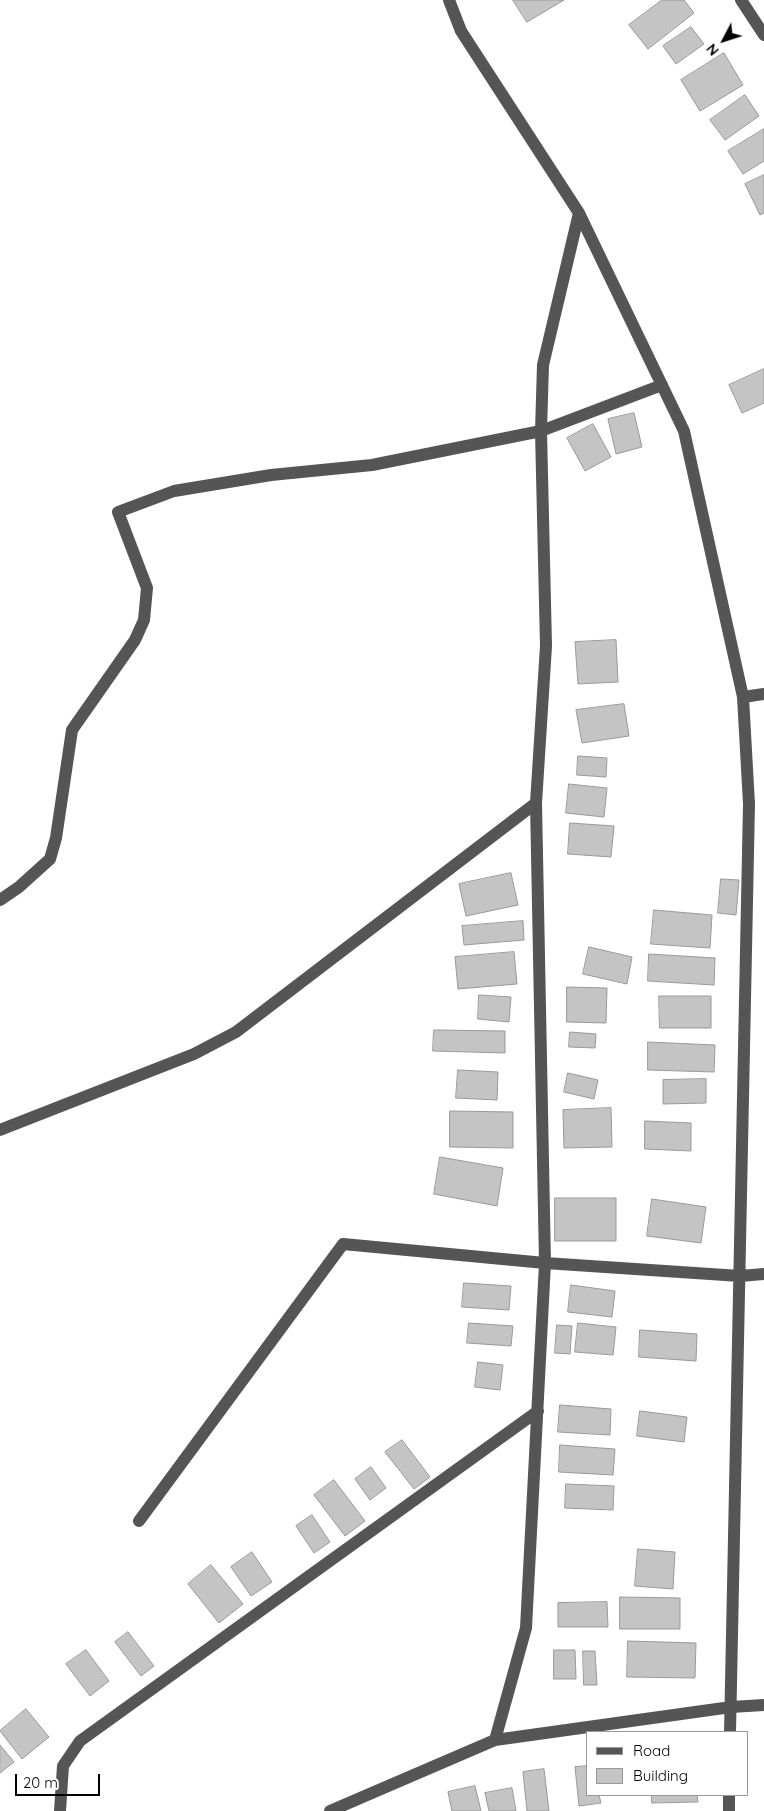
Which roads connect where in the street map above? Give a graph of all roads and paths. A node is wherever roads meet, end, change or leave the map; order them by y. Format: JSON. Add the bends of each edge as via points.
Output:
{"nodes":[{"id":1,"x":448,"y":0,"type":"edge"},
{"id":2,"x":741,"y":0,"type":"edge"},
{"id":3,"x":764,"y":35,"type":"edge"},
{"id":4,"x":579,"y":213,"type":"junction"},
{"id":5,"x":662,"y":386,"type":"junction"},
{"id":6,"x":540,"y":431,"type":"junction"},
{"id":7,"x":764,"y":694,"type":"edge"},
{"id":8,"x":743,"y":697,"type":"junction"},
{"id":9,"x":536,"y":803,"type":"junction"},
{"id":10,"x":0,"y":900,"type":"edge"},
{"id":11,"x":0,"y":1130,"type":"edge"},
{"id":12,"x":546,"y":1262,"type":"junction"},
{"id":13,"x":764,"y":1274,"type":"edge"},
{"id":14,"x":740,"y":1276,"type":"junction"},
{"id":15,"x":538,"y":1411,"type":"junction"},
{"id":16,"x":138,"y":1521,"type":"dead end"},
{"id":17,"x":764,"y":1705,"type":"edge"},
{"id":18,"x":731,"y":1707,"type":"junction"},
{"id":19,"x":730,"y":1731,"type":"edge"},
{"id":20,"x":495,"y":1740,"type":"junction"},
{"id":21,"x":729,"y":1796,"type":"edge"},
{"id":22,"x":60,"y":1811,"type":"edge"},
{"id":23,"x":330,"y":1811,"type":"edge"},
{"id":24,"x":729,"y":1811,"type":"edge"}],
"edges":[{"from":1,"to":4,"type":"street","via":[[461,31]]},
{"from":2,"to":3,"type":"street"},
{"from":4,"to":5,"type":"street"},
{"from":4,"to":6,"type":"street","via":[[543,365]]},
{"from":5,"to":6,"type":"street"},
{"from":5,"to":8,"type":"street","via":[[684,431]]},
{"from":6,"to":9,"type":"street","via":[[546,646]]},
{"from":6,"to":10,"type":"street","via":[[372,465],[272,475],[174,491],[118,512],[147,588],[144,620],[135,640],[72,730],[56,838],[50,858]]},
{"from":7,"to":8,"type":"street"},
{"from":8,"to":14,"type":"street","via":[[748,804]]},
{"from":9,"to":11,"type":"street","via":[[236,1032],[194,1054]]},
{"from":9,"to":12,"type":"street"},
{"from":12,"to":14,"type":"street"},
{"from":12,"to":15,"type":"street"},
{"from":12,"to":16,"type":"street","via":[[343,1244]]},
{"from":13,"to":14,"type":"street"},
{"from":14,"to":18,"type":"street"},
{"from":15,"to":20,"type":"street","via":[[526,1628]]},
{"from":15,"to":22,"type":"street","via":[[80,1741],[63,1766]]},
{"from":17,"to":18,"type":"street"},
{"from":18,"to":19,"type":"street"},
{"from":18,"to":20,"type":"street"},
{"from":20,"to":23,"type":"street"},
{"from":21,"to":24,"type":"street"}]}
